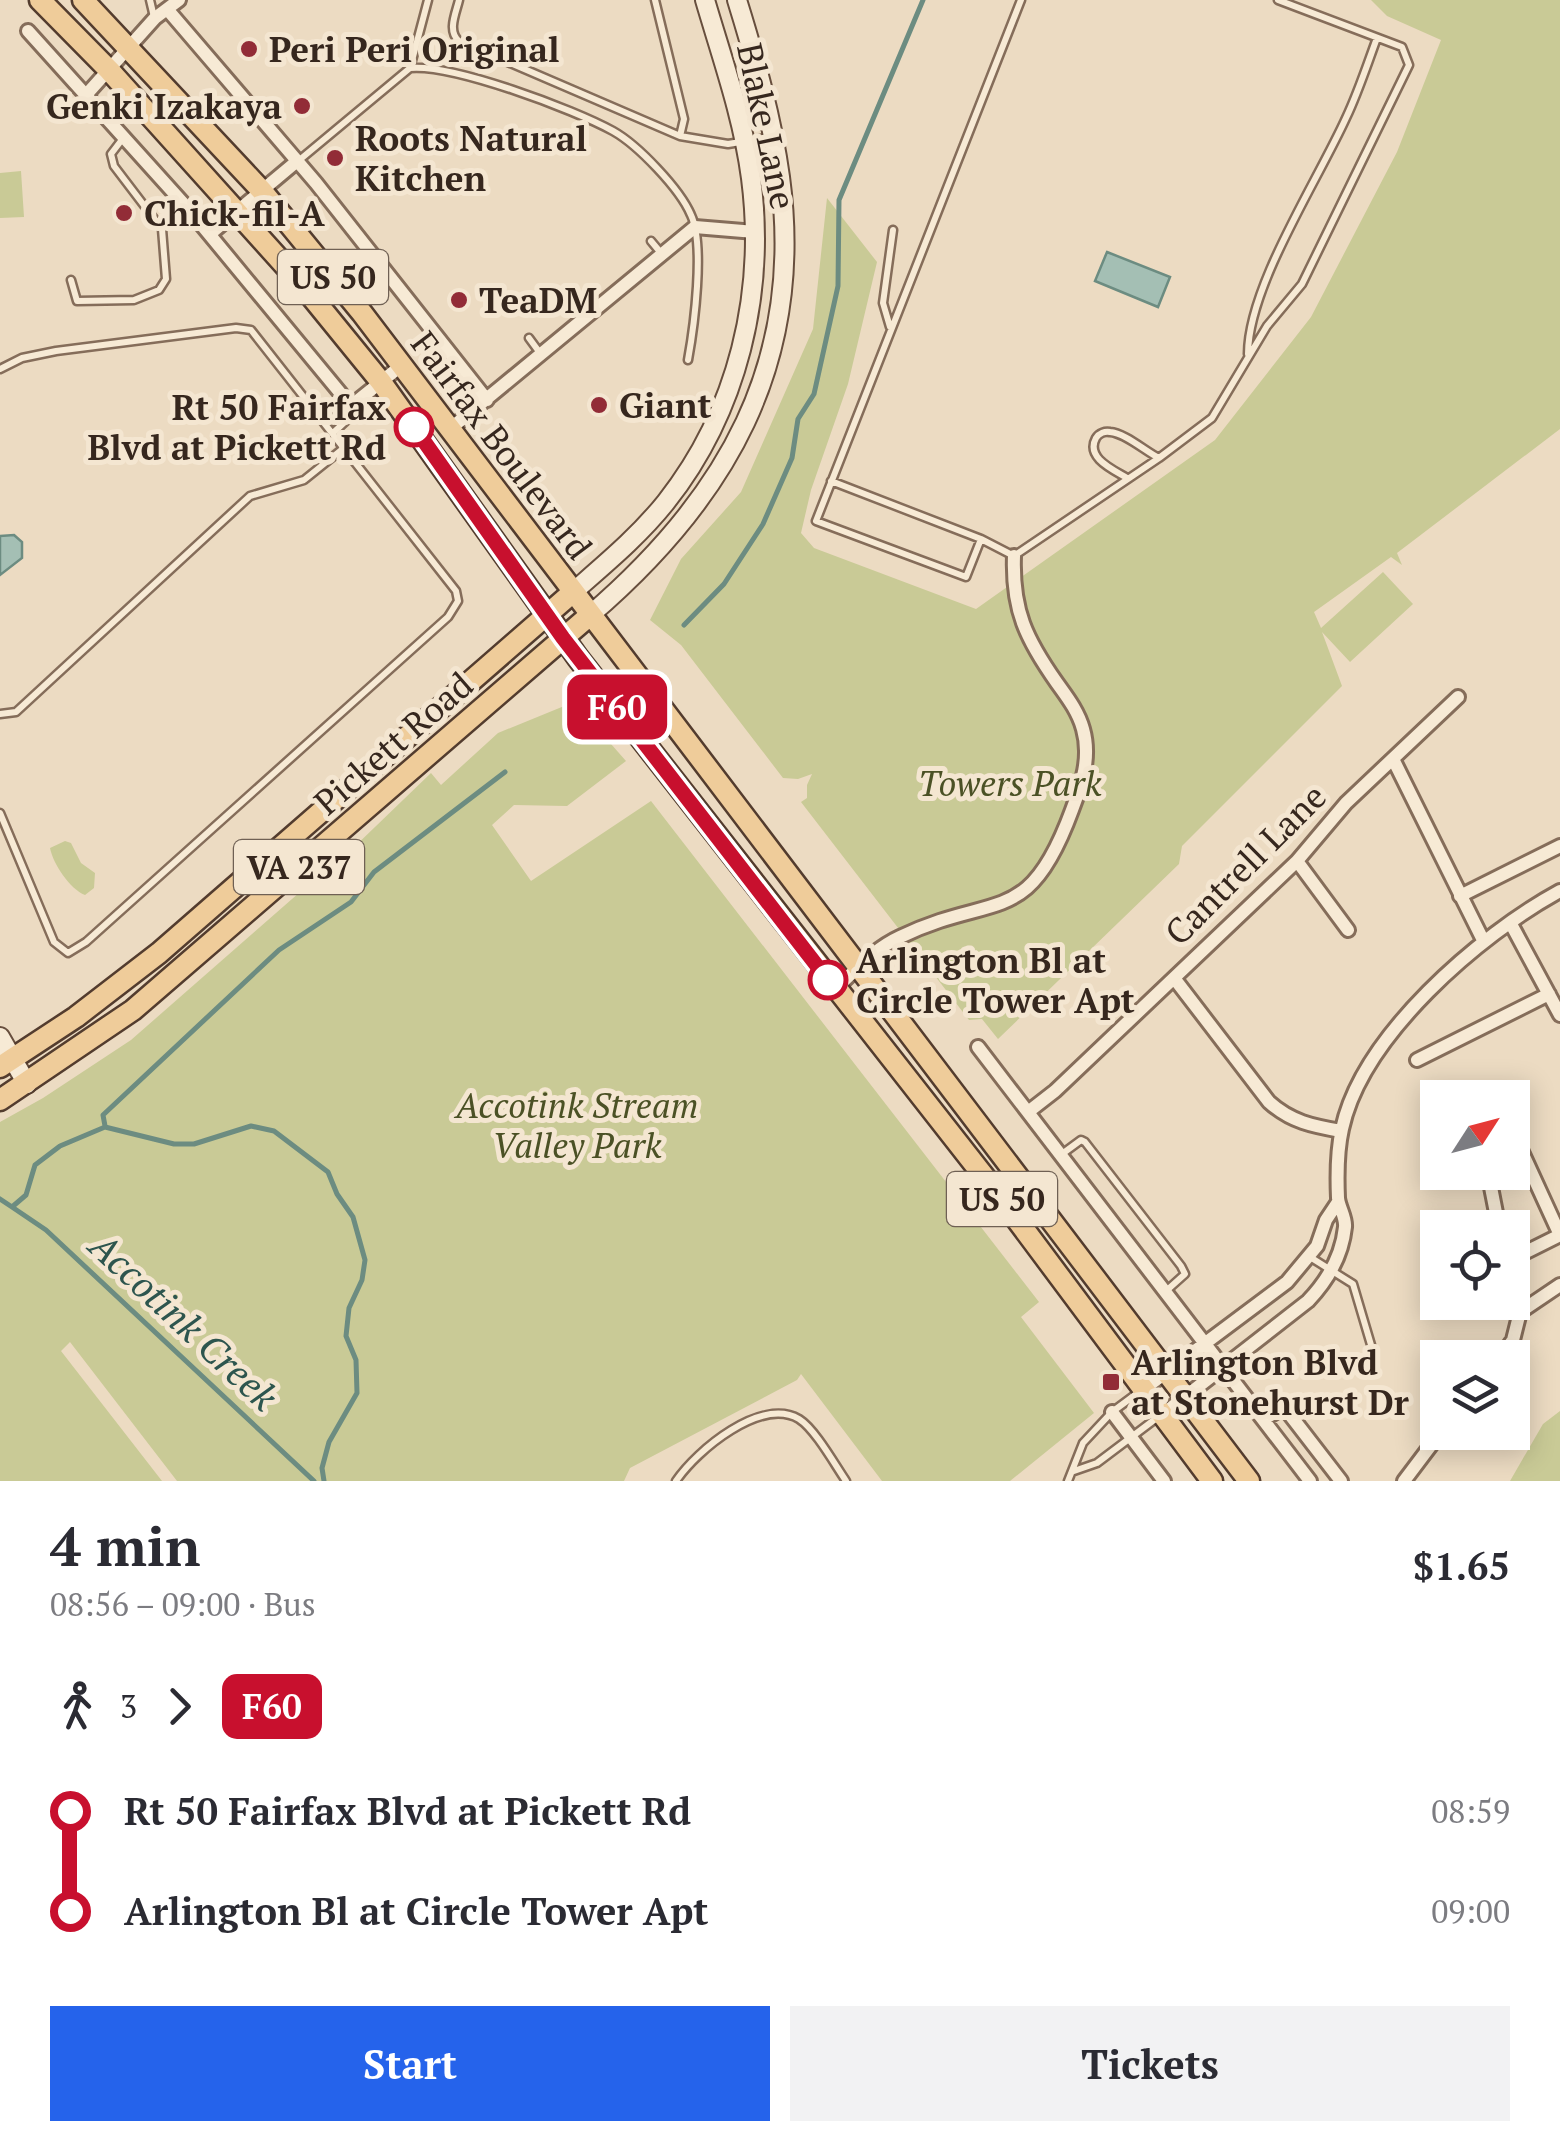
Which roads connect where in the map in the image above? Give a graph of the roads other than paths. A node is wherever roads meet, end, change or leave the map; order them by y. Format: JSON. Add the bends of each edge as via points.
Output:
{"nodes":[{"id":1,"x":30,"y":0,"type":"edge"},
{"id":2,"x":40,"y":0,"type":"edge"},
{"id":3,"x":84,"y":0,"type":"edge"},
{"id":4,"x":93,"y":0,"type":"edge"},
{"id":5,"x":150,"y":0,"type":"edge"},
{"id":6,"x":180,"y":0,"type":"edge"},
{"id":7,"x":428,"y":0,"type":"edge"},
{"id":8,"x":459,"y":0,"type":"edge"},
{"id":9,"x":655,"y":0,"type":"edge"},
{"id":10,"x":705,"y":0,"type":"edge"},
{"id":11,"x":737,"y":0,"type":"edge"},
{"id":12,"x":1021,"y":0,"type":"edge"},
{"id":13,"x":1278,"y":0,"type":"edge"},
{"id":14,"x":167,"y":9,"type":"junction"},
{"id":15,"x":154,"y":18,"type":"junction"},
{"id":16,"x":28,"y":31,"type":"dead end"},
{"id":17,"x":1377,"y":38,"type":"junction"},
{"id":18,"x":87,"y":48,"type":"junction"},
{"id":19,"x":130,"y":48,"type":"junction"},
{"id":20,"x":410,"y":68,"type":"junction"},
{"id":21,"x":110,"y":70,"type":"junction"},
{"id":22,"x":86,"y":95,"type":"junction"},
{"id":23,"x":680,"y":136,"type":"junction"},
{"id":24,"x":124,"y":137,"type":"junction"},
{"id":25,"x":772,"y":137,"type":"junction"},
{"id":26,"x":744,"y":141,"type":"junction"},
{"id":27,"x":296,"y":162,"type":"junction"},
{"id":28,"x":262,"y":191,"type":"junction"},
{"id":29,"x":237,"y":211,"type":"junction"},
{"id":30,"x":695,"y":226,"type":"junction"},
{"id":31,"x":892,"y":230,"type":"dead end"},
{"id":32,"x":756,"y":232,"type":"junction"},
{"id":33,"x":210,"y":234,"type":"junction"},
{"id":34,"x":650,"y":240,"type":"dead end"},
{"id":35,"x":662,"y":254,"type":"junction"},
{"id":36,"x":71,"y":280,"type":"dead end"},
{"id":37,"x":891,"y":328,"type":"junction"},
{"id":38,"x":529,"y":338,"type":"dead end"},
{"id":39,"x":541,"y":355,"type":"junction"},
{"id":40,"x":1248,"y":357,"type":"junction"},
{"id":41,"x":688,"y":360,"type":"dead end"},
{"id":42,"x":402,"y":365,"type":"junction"},
{"id":43,"x":0,"y":368,"type":"edge"},
{"id":44,"x":380,"y":382,"type":"junction"},
{"id":45,"x":487,"y":400,"type":"junction"},
{"id":46,"x":351,"y":406,"type":"junction"},
{"id":47,"x":321,"y":418,"type":"junction"},
{"id":48,"x":450,"y":429,"type":"junction"},
{"id":49,"x":333,"y":432,"type":"junction"},
{"id":50,"x":345,"y":447,"type":"junction"},
{"id":51,"x":1159,"y":458,"type":"junction"},
{"id":52,"x":1126,"y":478,"type":"junction"},
{"id":53,"x":831,"y":481,"type":"junction"},
{"id":54,"x":981,"y":539,"type":"junction"},
{"id":55,"x":1014,"y":556,"type":"junction"},
{"id":56,"x":572,"y":593,"type":"junction"},
{"id":57,"x":547,"y":616,"type":"junction"},
{"id":58,"x":590,"y":616,"type":"junction"},
{"id":59,"x":563,"y":638,"type":"junction"},
{"id":60,"x":1458,"y":697,"type":"dead end"},
{"id":61,"x":0,"y":714,"type":"edge"},
{"id":62,"x":1393,"y":759,"type":"junction"},
{"id":63,"x":0,"y":813,"type":"edge"},
{"id":64,"x":1560,"y":846,"type":"edge"},
{"id":65,"x":1298,"y":860,"type":"junction"},
{"id":66,"x":1560,"y":890,"type":"edge"},
{"id":67,"x":1460,"y":896,"type":"junction"},
{"id":68,"x":1511,"y":924,"type":"junction"},
{"id":69,"x":1348,"y":930,"type":"dead end"},
{"id":70,"x":1484,"y":942,"type":"junction"},
{"id":71,"x":859,"y":966,"type":"junction"},
{"id":72,"x":1174,"y":978,"type":"junction"},
{"id":73,"x":835,"y":989,"type":"junction"},
{"id":74,"x":1549,"y":994,"type":"junction"},
{"id":75,"x":1560,"y":1015,"type":"edge"},
{"id":76,"x":0,"y":1037,"type":"edge"},
{"id":77,"x":978,"y":1047,"type":"dead end"},
{"id":78,"x":1417,"y":1060,"type":"dead end"},
{"id":79,"x":6,"y":1064,"type":"edge"},
{"id":80,"x":27,"y":1084,"type":"junction"},
{"id":81,"x":0,"y":1100,"type":"edge"},
{"id":82,"x":1028,"y":1112,"type":"junction"},
{"id":83,"x":1341,"y":1131,"type":"junction"},
{"id":84,"x":1061,"y":1155,"type":"junction"},
{"id":85,"x":1530,"y":1169,"type":"edge"},
{"id":86,"x":1338,"y":1202,"type":"junction"},
{"id":87,"x":1530,"y":1249,"type":"edge"},
{"id":88,"x":1308,"y":1257,"type":"junction"},
{"id":89,"x":1331,"y":1271,"type":"junction"},
{"id":90,"x":1560,"y":1285,"type":"edge"},
{"id":91,"x":1166,"y":1291,"type":"junction"},
{"id":92,"x":1530,"y":1305,"type":"edge"},
{"id":93,"x":1205,"y":1342,"type":"junction"},
{"id":94,"x":1374,"y":1355,"type":"dead end"},
{"id":95,"x":1224,"y":1366,"type":"junction"},
{"id":96,"x":1167,"y":1371,"type":"junction"},
{"id":97,"x":1144,"y":1389,"type":"junction"},
{"id":98,"x":1187,"y":1397,"type":"junction"},
{"id":99,"x":1112,"y":1412,"type":"junction"},
{"id":100,"x":1163,"y":1414,"type":"junction"},
{"id":101,"x":1264,"y":1418,"type":"junction"},
{"id":102,"x":1130,"y":1437,"type":"junction"},
{"id":103,"x":1427,"y":1450,"type":"edge"},
{"id":104,"x":1074,"y":1471,"type":"junction"},
{"id":105,"x":676,"y":1481,"type":"edge"},
{"id":106,"x":846,"y":1481,"type":"edge"},
{"id":107,"x":1068,"y":1481,"type":"edge"},
{"id":108,"x":1164,"y":1481,"type":"edge"},
{"id":109,"x":1212,"y":1481,"type":"edge"},
{"id":110,"x":1249,"y":1481,"type":"edge"},
{"id":111,"x":1310,"y":1481,"type":"edge"},
{"id":112,"x":1341,"y":1481,"type":"edge"},
{"id":113,"x":1404,"y":1481,"type":"edge"}],
"edges":[{"from":1,"to":18,"type":"main road"},
{"from":2,"to":18,"type":"main road","name":"Fairfax Boulevard","number":"US 50"},
{"from":3,"to":19,"type":"main road","name":"Fairfax Boulevard","number":"US 50"},
{"from":4,"to":19,"type":"main road"},
{"from":5,"to":15,"type":"lane"},
{"from":6,"to":14,"type":"street"},
{"from":7,"to":20,"type":"lane"},
{"from":8,"to":23,"type":"lane","via":[[452,28],[459,42]]},
{"from":9,"to":23,"type":"lane","via":[[684,118]]},
{"from":10,"to":26,"type":"main road","name":"Blake Lane"},
{"from":11,"to":25,"type":"main road","name":"Blake Lane"},
{"from":12,"to":37,"type":"lane"},
{"from":13,"to":17,"type":"lane"},
{"from":14,"to":15,"type":"street"},
{"from":14,"to":27,"type":"street"},
{"from":15,"to":19,"type":"street"},
{"from":16,"to":22,"type":"street"},
{"from":17,"to":40,"type":"lane","via":[[1348,116],[1263,288],[1248,332]]},
{"from":17,"to":40,"type":"lane","via":[[1402,48],[1409,65],[1302,284]]},
{"from":18,"to":21,"type":"main road","name":"Fairfax Boulevard","number":"US 50"},
{"from":19,"to":21,"type":"street"},
{"from":19,"to":28,"type":"main road","name":"Fairfax Boulevard","number":"US 50"},
{"from":20,"to":27,"type":"lane"},
{"from":20,"to":30,"type":"lane","via":[[429,66],[530,96],[614,132],[642,153]]},
{"from":21,"to":22,"type":"street"},
{"from":21,"to":29,"type":"main road","name":"Fairfax Boulevard","number":"US 50"},
{"from":22,"to":24,"type":"street"},
{"from":23,"to":26,"type":"lane","via":[[715,144]]},
{"from":24,"to":33,"type":"street"},
{"from":24,"to":36,"type":"lane","via":[[111,154],[114,166],[162,229],[166,279],[159,290],[134,300],[77,302]]},
{"from":25,"to":26,"type":"lane"},
{"from":25,"to":58,"type":"main road","name":"Blake Lane","via":[[783,204],[783,270],[754,404],[690,516]]},
{"from":26,"to":32,"type":"main road","name":"Blake Lane"},
{"from":27,"to":28,"type":"street"},
{"from":27,"to":45,"type":"street"},
{"from":28,"to":29,"type":"street"},
{"from":28,"to":42,"type":"main road","name":"Fairfax Boulevard","number":"US 50"},
{"from":29,"to":33,"type":"street"},
{"from":29,"to":44,"type":"main road","name":"Fairfax Boulevard","number":"US 50"},
{"from":30,"to":32,"type":"street"},
{"from":30,"to":35,"type":"street"},
{"from":30,"to":41,"type":"lane","via":[[697,309]]},
{"from":31,"to":37,"type":"lane","via":[[884,303]]},
{"from":32,"to":56,"type":"main road","name":"Blake Lane","via":[[744,342],[709,437],[664,504]]},
{"from":33,"to":46,"type":"street"},
{"from":34,"to":35,"type":"lane"},
{"from":35,"to":39,"type":"street"},
{"from":37,"to":53,"type":"lane"},
{"from":38,"to":39,"type":"lane"},
{"from":39,"to":45,"type":"street"},
{"from":40,"to":51,"type":"lane","via":[[1212,418]]},
{"from":42,"to":44,"type":"street"},
{"from":42,"to":48,"type":"main road","name":"Fairfax Boulevard","number":"US 50"},
{"from":43,"to":47,"type":"lane","via":[[56,351],[244,327]]},
{"from":44,"to":46,"type":"street"},
{"from":44,"to":57,"type":"main road","name":"Fairfax Boulevard","number":"US 50"},
{"from":45,"to":48,"type":"street"},
{"from":46,"to":47,"type":"lane","via":[[336,405]]},
{"from":46,"to":49,"type":"lane"},
{"from":47,"to":49,"type":"lane"},
{"from":48,"to":56,"type":"main road","name":"Fairfax Boulevard","number":"US 50"},
{"from":49,"to":50,"type":"lane"},
{"from":50,"to":61,"type":"lane","via":[[304,480],[250,496],[16,712]]},
{"from":50,"to":63,"type":"lane","via":[[456,591],[456,608],[68,953],[54,942]]},
{"from":51,"to":52,"type":"lane"},
{"from":51,"to":52,"type":"lane","via":[[1103,432],[1096,438],[1098,460]]},
{"from":52,"to":55,"type":"lane"},
{"from":53,"to":54,"type":"lane"},
{"from":53,"to":54,"type":"lane","via":[[816,521],[966,577]]},
{"from":54,"to":55,"type":"lane"},
{"from":55,"to":71,"type":"street","via":[[1025,633],[1075,710],[1086,744],[1084,775],[1064,833],[1041,876],[1018,897],[916,930]]},
{"from":56,"to":57,"type":"main road","name":"Blake Lane"},
{"from":56,"to":58,"type":"main road","name":"Fairfax Boulevard","number":"US 50"},
{"from":57,"to":59,"type":"main road","name":"Fairfax Boulevard","number":"US 50"},
{"from":57,"to":79,"type":"main road","name":"Pickett Road","number":"VA 237","via":[[159,953]]},
{"from":58,"to":59,"type":"main road","name":"Pickett Road","number":"VA 237"},
{"from":58,"to":71,"type":"main road","number":"US 50"},
{"from":59,"to":73,"type":"main road","number":"US 50"},
{"from":59,"to":80,"type":"main road","name":"Pickett Road","number":"VA 237","via":[[134,1010]]},
{"from":60,"to":62,"type":"street","name":"Cantrell Lane"},
{"from":62,"to":65,"type":"street","name":"Cantrell Lane"},
{"from":62,"to":67,"type":"street"},
{"from":64,"to":67,"type":"street"},
{"from":65,"to":69,"type":"street"},
{"from":65,"to":72,"type":"street","name":"Cantrell Lane"},
{"from":66,"to":68,"type":"street"},
{"from":67,"to":70,"type":"street"},
{"from":68,"to":70,"type":"street"},
{"from":68,"to":74,"type":"street"},
{"from":70,"to":83,"type":"street","via":[[1374,1053]]},
{"from":71,"to":73,"type":"street"},
{"from":71,"to":96,"type":"main road","number":"US 50"},
{"from":72,"to":82,"type":"street","name":"Cantrell Lane"},
{"from":72,"to":83,"type":"street","via":[[1268,1102],[1298,1122]]},
{"from":73,"to":97,"type":"main road","number":"US 50"},
{"from":74,"to":75,"type":"street"},
{"from":74,"to":78,"type":"street"},
{"from":76,"to":79,"type":"main road"},
{"from":77,"to":82,"type":"street"},
{"from":79,"to":80,"type":"main road"},
{"from":80,"to":81,"type":"main road","name":"Pickett Road","number":"VA 237"},
{"from":82,"to":84,"type":"street"},
{"from":83,"to":86,"type":"street"},
{"from":84,"to":91,"type":"street"},
{"from":84,"to":91,"type":"lane","via":[[1081,1140],[1091,1149],[1181,1266],[1185,1274]]},
{"from":85,"to":87,"type":"street","via":[[1560,1235]]},
{"from":86,"to":88,"type":"street"},
{"from":86,"to":89,"type":"street","via":[[1346,1223]]},
{"from":88,"to":89,"type":"lane"},
{"from":88,"to":93,"type":"street","via":[[1287,1282]]},
{"from":89,"to":94,"type":"lane","via":[[1354,1284]]},
{"from":89,"to":95,"type":"street","via":[[1308,1301]]},
{"from":90,"to":92,"type":"street"},
{"from":91,"to":93,"type":"street"},
{"from":93,"to":95,"type":"street"},
{"from":93,"to":96,"type":"street"},
{"from":95,"to":98,"type":"street"},
{"from":95,"to":101,"type":"street"},
{"from":96,"to":97,"type":"street"},
{"from":96,"to":98,"type":"main road","number":"US 50"},
{"from":97,"to":99,"type":"lane"},
{"from":97,"to":100,"type":"main road","number":"US 50"},
{"from":98,"to":100,"type":"street"},
{"from":98,"to":110,"type":"main road","number":"US 50"},
{"from":99,"to":102,"type":"street"},
{"from":99,"to":104,"type":"lane","via":[[1083,1443]]},
{"from":100,"to":102,"type":"lane"},
{"from":100,"to":109,"type":"main road","number":"US 50"},
{"from":101,"to":111,"type":"street"},
{"from":101,"to":112,"type":"street","via":[[1284,1407]]},
{"from":102,"to":104,"type":"lane","via":[[1097,1463]]},
{"from":102,"to":108,"type":"street"},
{"from":103,"to":113,"type":"street"},
{"from":104,"to":107,"type":"lane"},
{"from":105,"to":106,"type":"lane","via":[[757,1414],[784,1412],[803,1421]]}]}
